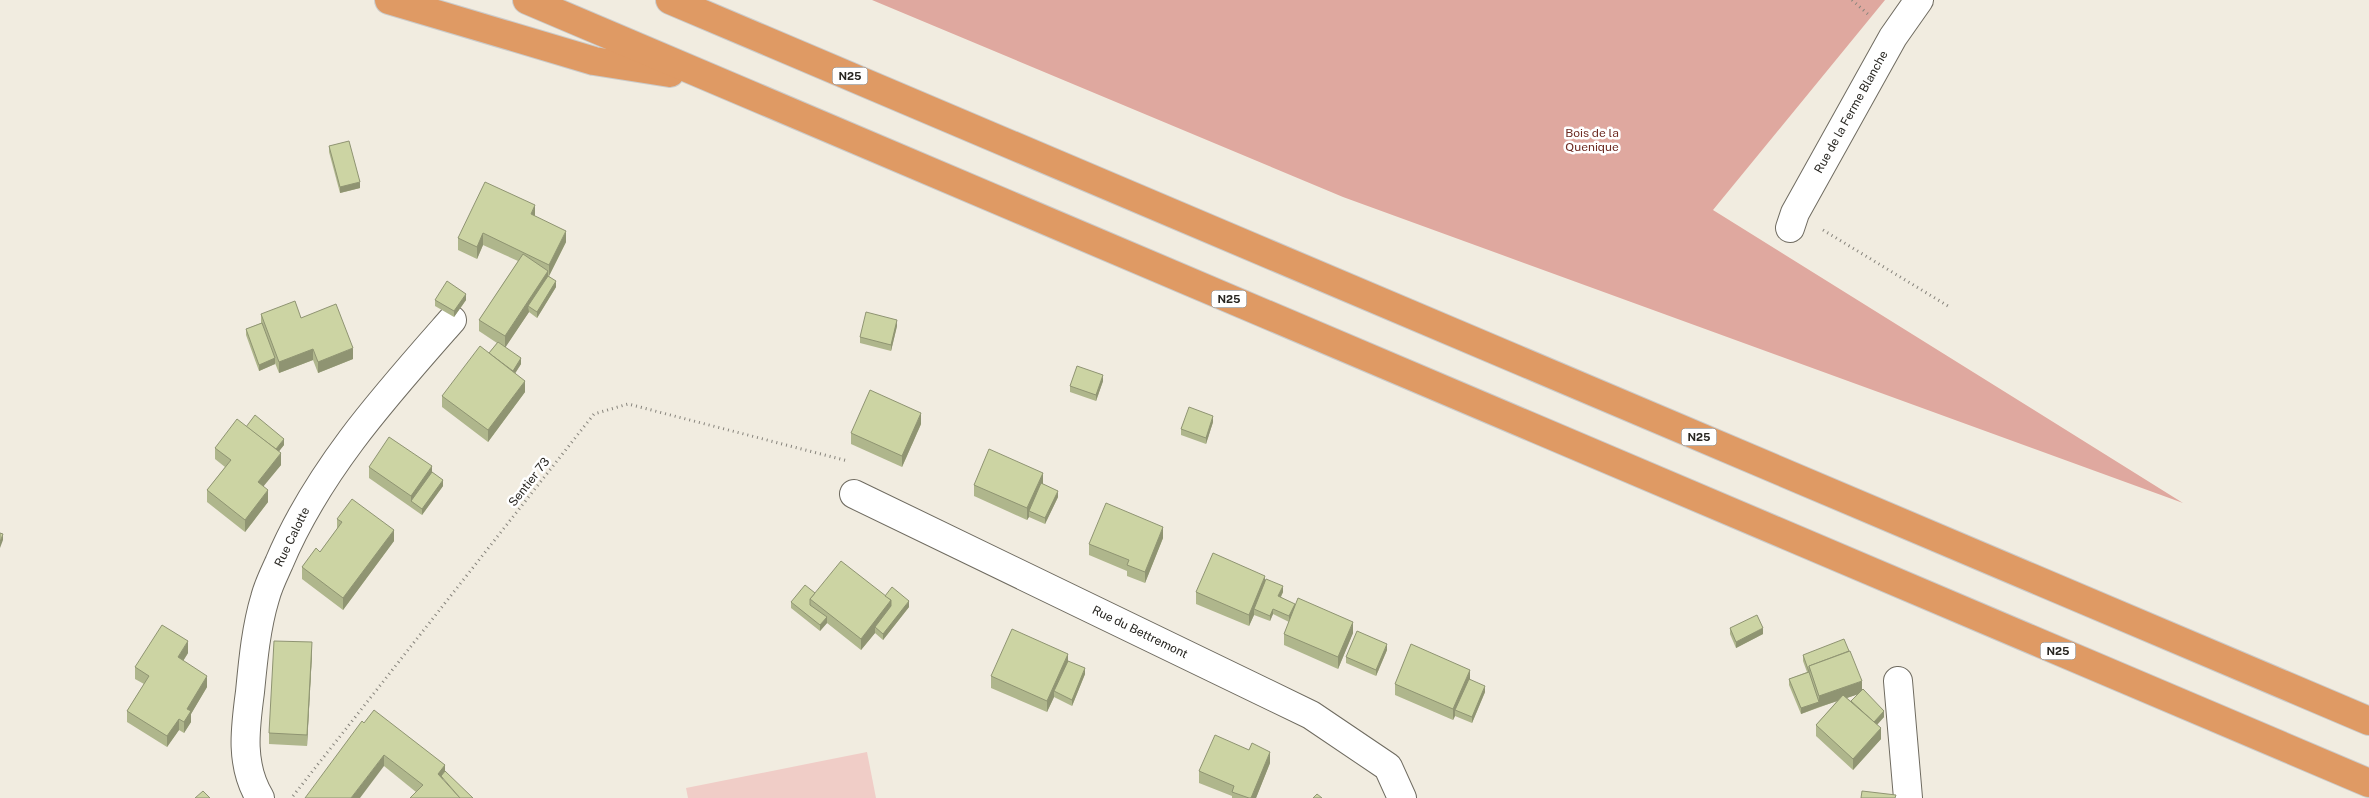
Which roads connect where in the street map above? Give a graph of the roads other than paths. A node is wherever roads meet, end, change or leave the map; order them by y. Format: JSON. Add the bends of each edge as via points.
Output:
{"nodes":[{"id":1,"x":389,"y":0,"type":"edge"},
{"id":2,"x":527,"y":0,"type":"edge"},
{"id":3,"x":670,"y":0,"type":"edge"},
{"id":4,"x":1919,"y":0,"type":"edge"},
{"id":5,"x":710,"y":79,"type":"junction"},
{"id":6,"x":1792,"y":221,"type":"road end"},
{"id":7,"x":452,"y":320,"type":"edge"},
{"id":8,"x":854,"y":494,"type":"road end"},
{"id":9,"x":1898,"y":681,"type":"dead end"},
{"id":10,"x":2369,"y":721,"type":"edge"},
{"id":11,"x":2369,"y":783,"type":"edge"},
{"id":12,"x":260,"y":798,"type":"edge"},
{"id":13,"x":1402,"y":798,"type":"edge"},
{"id":14,"x":1908,"y":798,"type":"edge"}],
"edges":[{"from":1,"to":5,"type":"highway","via":[[594,61]]},
{"from":2,"to":5,"type":"highway","number":"N25"},
{"from":3,"to":10,"type":"highway","number":"N25"},
{"from":4,"to":6,"type":"street","name":"Rue de la Ferme Blanche","via":[[1894,37]]},
{"from":5,"to":11,"type":"highway","number":"N25"},
{"from":7,"to":12,"type":"street","name":"Rue Calotte","via":[[377,405],[314,492],[265,597],[253,660],[245,757],[252,785]]},
{"from":8,"to":13,"type":"street","name":"Rue du Bettremont","via":[[1311,715],[1388,767]]},
{"from":9,"to":14,"type":"street"}]}
